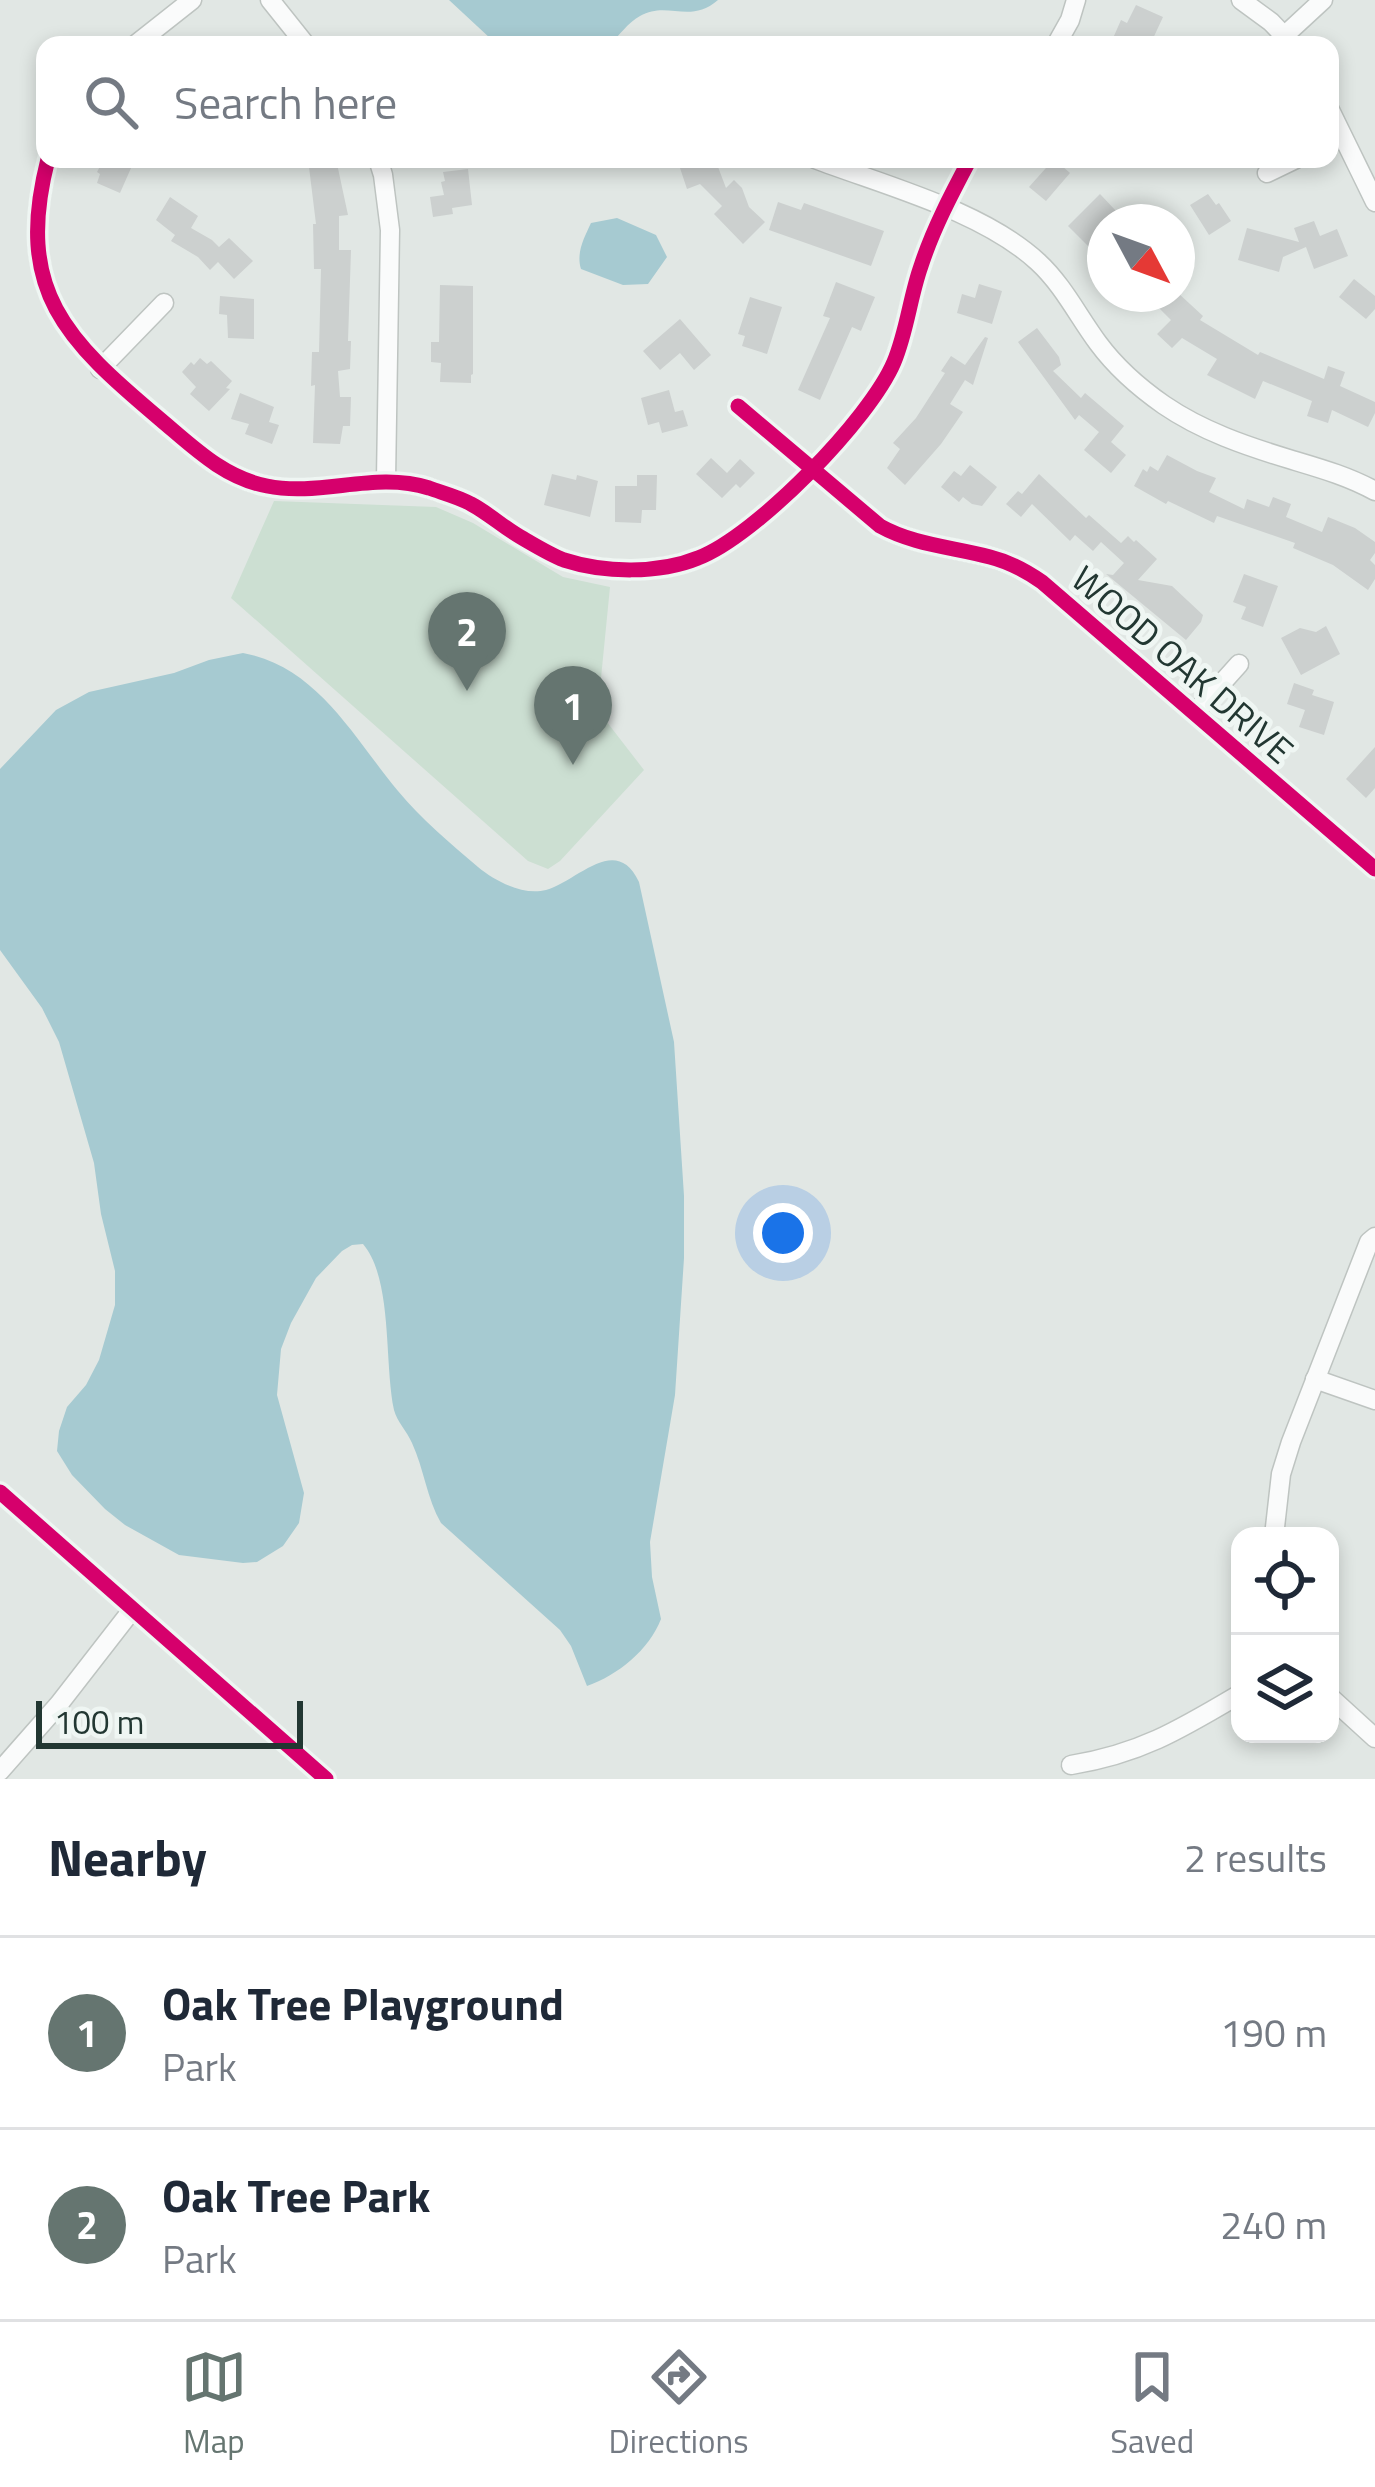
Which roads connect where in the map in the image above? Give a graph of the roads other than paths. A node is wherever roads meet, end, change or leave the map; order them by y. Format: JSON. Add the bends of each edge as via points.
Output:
{"nodes":[{"id":1,"x":192,"y":0,"type":"edge"},
{"id":2,"x":270,"y":0,"type":"edge"},
{"id":3,"x":1076,"y":0,"type":"edge"},
{"id":4,"x":1241,"y":0,"type":"edge"},
{"id":5,"x":1323,"y":0,"type":"edge"},
{"id":6,"x":146,"y":36,"type":"edge"},
{"id":7,"x":299,"y":36,"type":"edge"},
{"id":8,"x":1061,"y":36,"type":"edge"},
{"id":9,"x":1283,"y":36,"type":"edge"},
{"id":10,"x":1292,"y":36,"type":"edge"},
{"id":11,"x":1339,"y":144,"type":"edge"},
{"id":12,"x":46,"y":168,"type":"edge"},
{"id":13,"x":381,"y":168,"type":"edge"},
{"id":14,"x":839,"y":168,"type":"edge"},
{"id":15,"x":966,"y":168,"type":"edge"},
{"id":16,"x":1277,"y":168,"type":"edge"},
{"id":17,"x":1267,"y":173,"type":"dead end"},
{"id":18,"x":1375,"y":202,"type":"edge"},
{"id":19,"x":946,"y":208,"type":"junction"},
{"id":20,"x":164,"y":303,"type":"dead end"},
{"id":21,"x":100,"y":369,"type":"junction"},
{"id":22,"x":738,"y":406,"type":"dead end"},
{"id":23,"x":812,"y":468,"type":"junction"},
{"id":24,"x":386,"y":480,"type":"junction"},
{"id":25,"x":1375,"y":491,"type":"edge"},
{"id":26,"x":1239,"y":664,"type":"dead end"},
{"id":27,"x":1195,"y":712,"type":"junction"},
{"id":28,"x":1373,"y":862,"type":"edge"},
{"id":29,"x":1375,"y":1237,"type":"edge"},
{"id":30,"x":1316,"y":1379,"type":"junction"},
{"id":31,"x":1375,"y":1400,"type":"edge"},
{"id":32,"x":0,"y":1492,"type":"edge"},
{"id":33,"x":1275,"y":1527,"type":"edge"},
{"id":34,"x":131,"y":1610,"type":"junction"},
{"id":35,"x":1231,"y":1699,"type":"edge"},
{"id":36,"x":1339,"y":1705,"type":"edge"},
{"id":37,"x":1375,"y":1738,"type":"edge"},
{"id":38,"x":1071,"y":1766,"type":"dead end"},
{"id":39,"x":0,"y":1771,"type":"edge"},
{"id":40,"x":326,"y":1779,"type":"edge"}],
"edges":[{"from":1,"to":6,"type":"street"},
{"from":2,"to":7,"type":"street"},
{"from":3,"to":8,"type":"street"},
{"from":4,"to":9,"type":"street"},
{"from":5,"to":10,"type":"street"},
{"from":11,"to":18,"type":"street"},
{"from":12,"to":21,"type":"street","via":[[37,207],[47,292]]},
{"from":13,"to":24,"type":"street","via":[[390,230]]},
{"from":14,"to":19,"type":"street"},
{"from":15,"to":19,"type":"street"},
{"from":16,"to":17,"type":"street"},
{"from":19,"to":23,"type":"street","via":[[884,383]]},
{"from":19,"to":25,"type":"street","via":[[997,231],[1042,265],[1101,347],[1159,402],[1247,446]]},
{"from":20,"to":21,"type":"street"},
{"from":21,"to":24,"type":"street","via":[[227,472],[268,487]]},
{"from":22,"to":23,"type":"street","name":"WOOD OAK DRIVE"},
{"from":23,"to":24,"type":"street","via":[[732,540],[697,559],[651,569],[563,560],[469,502]]},
{"from":23,"to":27,"type":"street","name":"WOOD OAK DRIVE","via":[[898,536],[1018,566]]},
{"from":26,"to":27,"type":"street"},
{"from":27,"to":28,"type":"street","name":"WOOD OAK DRIVE"},
{"from":29,"to":30,"type":"street"},
{"from":30,"to":31,"type":"street"},
{"from":30,"to":33,"type":"street","via":[[1281,1474]]},
{"from":32,"to":34,"type":"street"},
{"from":34,"to":39,"type":"street"},
{"from":34,"to":40,"type":"street"},
{"from":35,"to":38,"type":"street","via":[[1132,1752]]},
{"from":36,"to":37,"type":"street"}]}
